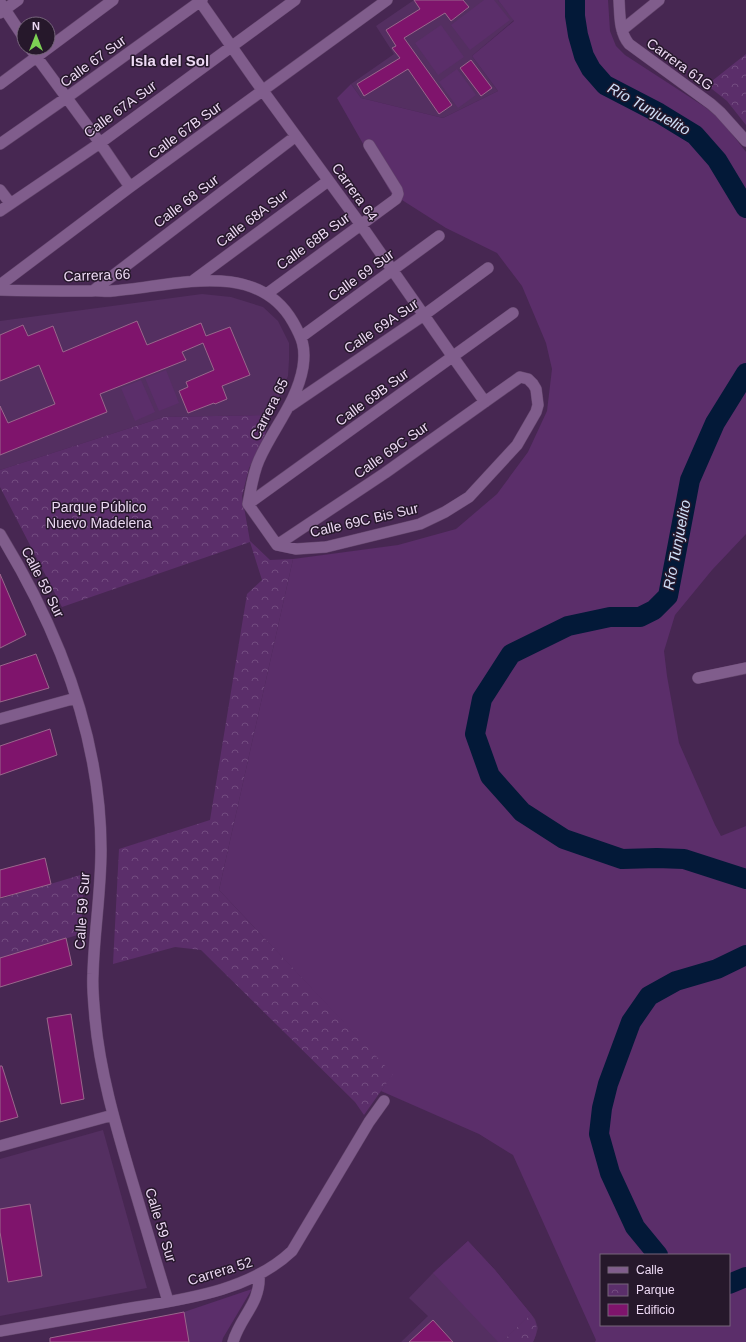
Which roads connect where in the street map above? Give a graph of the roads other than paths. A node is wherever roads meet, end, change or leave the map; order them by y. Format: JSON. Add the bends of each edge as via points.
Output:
{"nodes":[{"id":1,"x":18,"y":0,"type":"edge"},
{"id":2,"x":113,"y":0,"type":"edge"},
{"id":3,"x":200,"y":0,"type":"edge"},
{"id":4,"x":295,"y":0,"type":"edge"},
{"id":5,"x":387,"y":0,"type":"edge"},
{"id":6,"x":619,"y":0,"type":"edge"},
{"id":7,"x":659,"y":0,"type":"edge"},
{"id":8,"x":2,"y":8,"type":"edge"},
{"id":9,"x":16,"y":27,"type":"edge"},
{"id":10,"x":622,"y":30,"type":"junction"},
{"id":11,"x":56,"y":38,"type":"edge"},
{"id":12,"x":231,"y":46,"type":"junction"},
{"id":13,"x":30,"y":56,"type":"edge"},
{"id":14,"x":35,"y":56,"type":"edge"},
{"id":15,"x":0,"y":84,"type":"edge"},
{"id":16,"x":264,"y":91,"type":"junction"},
{"id":17,"x":66,"y":98,"type":"junction"},
{"id":18,"x":296,"y":136,"type":"junction"},
{"id":19,"x":746,"y":141,"type":"edge"},
{"id":20,"x":100,"y":143,"type":"junction"},
{"id":21,"x":0,"y":144,"type":"edge"},
{"id":22,"x":369,"y":145,"type":"dead end"},
{"id":23,"x":328,"y":181,"type":"junction"},
{"id":24,"x":130,"y":187,"type":"junction"},
{"id":25,"x":0,"y":190,"type":"edge"},
{"id":26,"x":10,"y":203,"type":"junction"},
{"id":27,"x":0,"y":211,"type":"edge"},
{"id":28,"x":361,"y":225,"type":"junction"},
{"id":29,"x":439,"y":236,"type":"dead end"},
{"id":30,"x":488,"y":268,"type":"dead end"},
{"id":31,"x":392,"y":270,"type":"junction"},
{"id":32,"x":194,"y":280,"type":"junction"},
{"id":33,"x":0,"y":285,"type":"edge"},
{"id":34,"x":0,"y":290,"type":"edge"},
{"id":35,"x":94,"y":290,"type":"junction"},
{"id":36,"x":268,"y":293,"type":"junction"},
{"id":37,"x":513,"y":313,"type":"dead end"},
{"id":38,"x":424,"y":315,"type":"junction"},
{"id":39,"x":301,"y":337,"type":"junction"},
{"id":40,"x":453,"y":357,"type":"junction"},
{"id":41,"x":520,"y":377,"type":"joint"},
{"id":42,"x":485,"y":402,"type":"junction"},
{"id":43,"x":290,"y":406,"type":"junction"},
{"id":44,"x":248,"y":504,"type":"junction"},
{"id":45,"x":0,"y":534,"type":"edge"},
{"id":46,"x":277,"y":545,"type":"junction"},
{"id":47,"x":746,"y":668,"type":"edge"},
{"id":48,"x":698,"y":678,"type":"dead end"},
{"id":49,"x":76,"y":698,"type":"junction"},
{"id":50,"x":0,"y":719,"type":"edge"},
{"id":51,"x":384,"y":1101,"type":"dead end"},
{"id":52,"x":113,"y":1115,"type":"junction"},
{"id":53,"x":0,"y":1146,"type":"edge"},
{"id":54,"x":259,"y":1275,"type":"junction"},
{"id":55,"x":168,"y":1301,"type":"junction"},
{"id":56,"x":0,"y":1331,"type":"edge"},
{"id":57,"x":233,"y":1342,"type":"edge"}],
"edges":[{"from":1,"to":8,"type":"street"},
{"from":2,"to":11,"type":"street"},
{"from":3,"to":12,"type":"street","name":"Carrera 64"},
{"from":3,"to":17,"type":"street","name":"Calle 67 Sur"},
{"from":4,"to":12,"type":"street","name":"Calle 67A Sur"},
{"from":5,"to":16,"type":"street","name":"Calle 67B Sur"},
{"from":6,"to":10,"type":"street","name":"Carrera 61G"},
{"from":7,"to":10,"type":"street"},
{"from":8,"to":9,"type":"street"},
{"from":10,"to":19,"type":"street","name":"Carrera 61G","via":[[626,41],[632,47],[716,108]]},
{"from":12,"to":16,"type":"street","name":"Carrera 64"},
{"from":12,"to":20,"type":"street","name":"Calle 67A Sur"},
{"from":13,"to":15,"type":"street"},
{"from":14,"to":17,"type":"street"},
{"from":16,"to":18,"type":"street","name":"Carrera 64"},
{"from":16,"to":24,"type":"street","name":"Calle 67B Sur"},
{"from":17,"to":20,"type":"street"},
{"from":17,"to":21,"type":"street","name":"Calle 67 Sur"},
{"from":18,"to":23,"type":"street","name":"Carrera 64"},
{"from":18,"to":35,"type":"street","name":"Calle 68 Sur"},
{"from":20,"to":24,"type":"street"},
{"from":20,"to":26,"type":"street","name":"Calle 67A Sur"},
{"from":22,"to":28,"type":"street","name":"Calle 68B Sur","via":[[398,194],[396,199]]},
{"from":23,"to":28,"type":"street","name":"Carrera 64"},
{"from":23,"to":32,"type":"street","name":"Calle 68A Sur"},
{"from":24,"to":33,"type":"street","name":"Calle 67B Sur"},
{"from":25,"to":26,"type":"street"},
{"from":26,"to":27,"type":"street","name":"Calle 67A Sur"},
{"from":28,"to":31,"type":"street","name":"Carrera 64"},
{"from":28,"to":36,"type":"street","name":"Calle 68B Sur"},
{"from":29,"to":31,"type":"street","name":"Calle 69 Sur"},
{"from":30,"to":38,"type":"street","name":"Calle 69A Sur"},
{"from":31,"to":38,"type":"street","name":"Carrera 64"},
{"from":31,"to":39,"type":"street","name":"Calle 69 Sur"},
{"from":32,"to":35,"type":"street","name":"Carrera 66","via":[[110,292]]},
{"from":32,"to":36,"type":"street","name":"Carrera 65","via":[[233,282]]},
{"from":34,"to":35,"type":"street","name":"Carrera 66"},
{"from":36,"to":39,"type":"street","name":"Carrera 65","via":[[287,312]]},
{"from":37,"to":40,"type":"street","name":"Calle 69B Sur"},
{"from":38,"to":40,"type":"street","name":"Carrera 64"},
{"from":38,"to":43,"type":"street","name":"Calle 69A Sur"},
{"from":39,"to":43,"type":"street","name":"Carrera 65","via":[[305,348],[303,366],[300,382]]},
{"from":40,"to":42,"type":"street","name":"Carrera 64"},
{"from":40,"to":44,"type":"street","name":"Calle 69B Sur"},
{"from":41,"to":42,"type":"street","name":"Calle 69C Sur"},
{"from":41,"to":46,"type":"street","name":"Calle 69C Bis Sur","via":[[528,379],[536,389],[536,412],[517,445],[469,497],[420,524],[326,547],[296,549]]},
{"from":42,"to":46,"type":"street","name":"Calle 69C Sur"},
{"from":43,"to":44,"type":"street","name":"Carrera 65","via":[[259,460]]},
{"from":44,"to":46,"type":"street"},
{"from":45,"to":49,"type":"street","name":"Calle 59 Sur","via":[[43,611],[68,670]]},
{"from":47,"to":48,"type":"street"},
{"from":49,"to":50,"type":"street"},
{"from":49,"to":52,"type":"street","name":"Calle 59 Sur","via":[[92,760],[99,816],[101,874],[93,976],[99,1047]]},
{"from":51,"to":54,"type":"street","name":"Carrera 52","via":[[292,1251],[282,1261]]},
{"from":52,"to":53,"type":"street"},
{"from":52,"to":55,"type":"street","name":"Calle 59 Sur"},
{"from":54,"to":55,"type":"street","name":"Carrera 52","via":[[238,1284]]},
{"from":54,"to":57,"type":"street","via":[[259,1291],[235,1333]]},
{"from":55,"to":56,"type":"street","name":"Carrera 52"}]}
